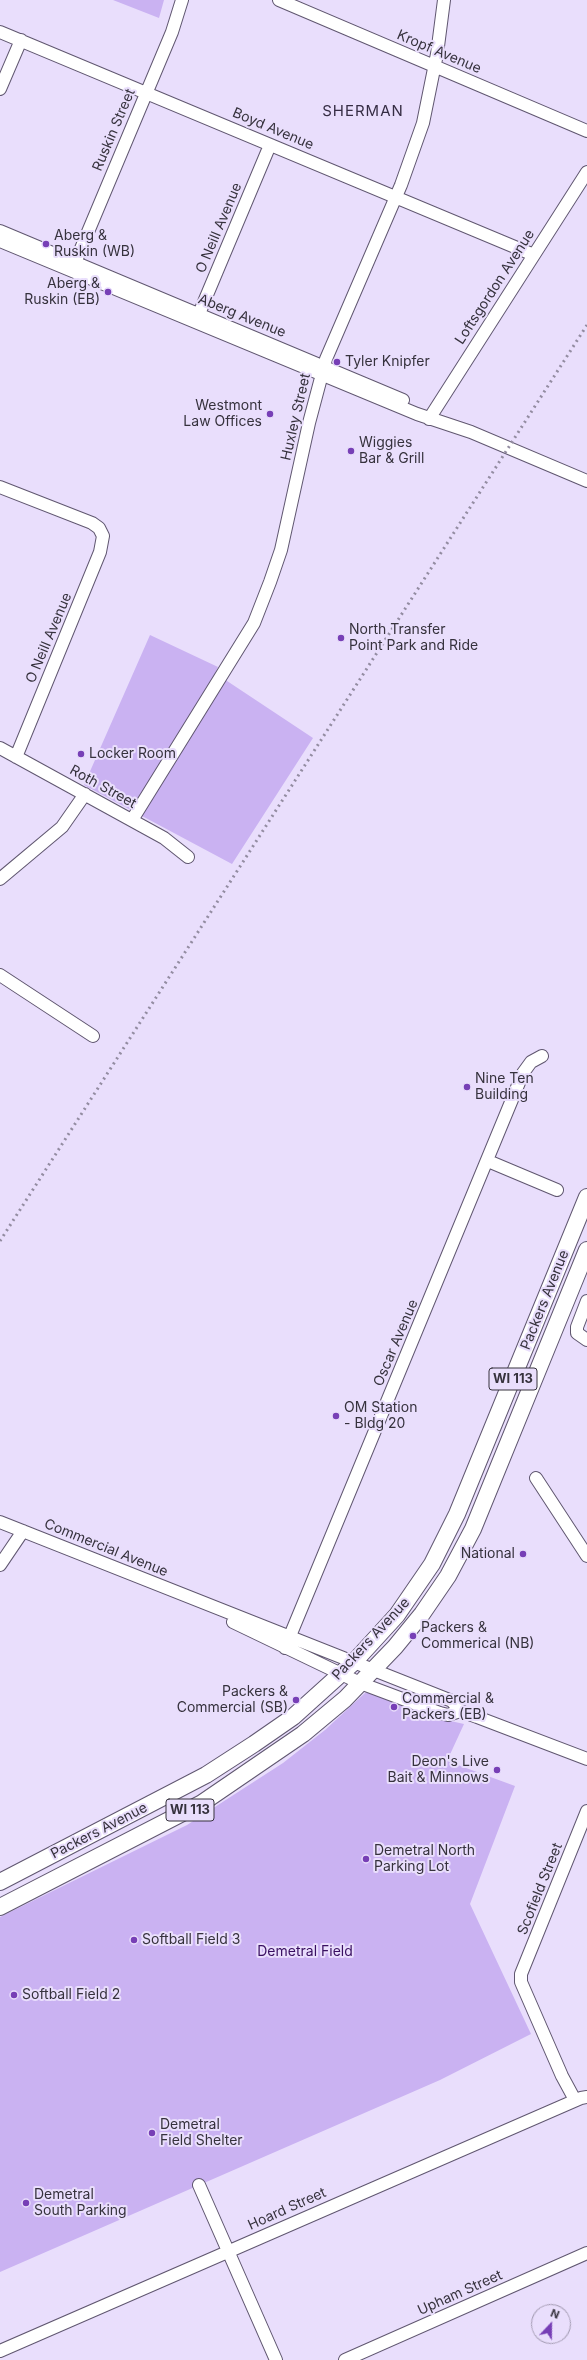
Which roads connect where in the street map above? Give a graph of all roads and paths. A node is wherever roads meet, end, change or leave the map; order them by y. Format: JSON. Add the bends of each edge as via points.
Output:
{"nodes":[{"id":1,"x":182,"y":0,"type":"edge"},
{"id":2,"x":279,"y":0,"type":"edge"},
{"id":3,"x":444,"y":0,"type":"edge"},
{"id":4,"x":0,"y":32,"type":"edge"},
{"id":5,"x":20,"y":40,"type":"junction"},
{"id":6,"x":435,"y":66,"type":"junction"},
{"id":7,"x":0,"y":89,"type":"edge"},
{"id":8,"x":146,"y":93,"type":"junction"},
{"id":9,"x":587,"y":131,"type":"edge"},
{"id":10,"x":270,"y":145,"type":"junction"},
{"id":11,"x":587,"y":172,"type":"edge"},
{"id":12,"x":396,"y":197,"type":"junction"},
{"id":13,"x":0,"y":231,"type":"edge"},
{"id":14,"x":0,"y":241,"type":"edge"},
{"id":15,"x":534,"y":255,"type":"junction"},
{"id":16,"x":73,"y":267,"type":"junction"},
{"id":17,"x":197,"y":318,"type":"junction"},
{"id":18,"x":322,"y":370,"type":"junction"},
{"id":19,"x":431,"y":416,"type":"junction"},
{"id":20,"x":587,"y":481,"type":"edge"},
{"id":21,"x":0,"y":487,"type":"edge"},
{"id":22,"x":0,"y":748,"type":"edge"},
{"id":23,"x":16,"y":756,"type":"junction"},
{"id":24,"x":85,"y":794,"type":"junction"},
{"id":25,"x":132,"y":820,"type":"junction"},
{"id":26,"x":188,"y":857,"type":"dead end"},
{"id":27,"x":0,"y":879,"type":"edge"},
{"id":28,"x":0,"y":975,"type":"edge"},
{"id":29,"x":94,"y":1036,"type":"dead end"},
{"id":30,"x":542,"y":1056,"type":"dead end"},
{"id":31,"x":488,"y":1161,"type":"junction"},
{"id":32,"x":557,"y":1190,"type":"dead end"},
{"id":33,"x":587,"y":1197,"type":"edge"},
{"id":34,"x":587,"y":1250,"type":"edge"},
{"id":35,"x":587,"y":1301,"type":"edge"},
{"id":36,"x":582,"y":1337,"type":"edge"},
{"id":37,"x":536,"y":1478,"type":"dead end"},
{"id":38,"x":0,"y":1522,"type":"edge"},
{"id":39,"x":23,"y":1531,"type":"junction"},
{"id":40,"x":587,"y":1556,"type":"edge"},
{"id":41,"x":0,"y":1565,"type":"edge"},
{"id":42,"x":287,"y":1642,"type":"junction"},
{"id":43,"x":354,"y":1662,"type":"junction"},
{"id":44,"x":374,"y":1670,"type":"junction"},
{"id":45,"x":340,"y":1675,"type":"junction"},
{"id":46,"x":360,"y":1683,"type":"junction"},
{"id":47,"x":460,"y":1711,"type":"junction"},
{"id":48,"x":587,"y":1759,"type":"edge"},
{"id":49,"x":587,"y":1811,"type":"edge"},
{"id":50,"x":0,"y":1882,"type":"edge"},
{"id":51,"x":0,"y":1907,"type":"edge"},
{"id":52,"x":587,"y":2097,"type":"edge"},
{"id":53,"x":575,"y":2100,"type":"junction"},
{"id":54,"x":199,"y":2184,"type":"dead end"},
{"id":55,"x":229,"y":2251,"type":"junction"},
{"id":56,"x":587,"y":2253,"type":"edge"},
{"id":57,"x":0,"y":2351,"type":"edge"},
{"id":58,"x":276,"y":2360,"type":"edge"},
{"id":59,"x":345,"y":2360,"type":"edge"}],
"edges":[{"from":1,"to":8,"type":"street","name":"Ruskin Street"},
{"from":2,"to":6,"type":"street","name":"Kropf Avenue"},
{"from":3,"to":6,"type":"street","name":"Huxley Street"},
{"from":4,"to":5,"type":"street","name":"Boyd Avenue"},
{"from":5,"to":7,"type":"street"},
{"from":5,"to":8,"type":"street","name":"Boyd Avenue"},
{"from":6,"to":9,"type":"street","name":"Kropf Avenue"},
{"from":6,"to":12,"type":"street","name":"Huxley Street","via":[[423,123]]},
{"from":8,"to":10,"type":"street","name":"Boyd Avenue"},
{"from":8,"to":16,"type":"street","name":"Ruskin Street"},
{"from":10,"to":12,"type":"street","name":"Boyd Avenue"},
{"from":10,"to":17,"type":"street","name":"O Neill Avenue"},
{"from":11,"to":15,"type":"street","name":"Loftsgordon Avenue"},
{"from":12,"to":15,"type":"street","name":"Boyd Avenue"},
{"from":12,"to":18,"type":"street","name":"Huxley Street"},
{"from":13,"to":16,"type":"street","name":"Aberg Avenue"},
{"from":14,"to":16,"type":"street","name":"Aberg Avenue"},
{"from":15,"to":19,"type":"street","name":"Loftsgordon Avenue"},
{"from":16,"to":17,"type":"street","name":"Aberg Avenue"},
{"from":17,"to":18,"type":"street","name":"Aberg Avenue"},
{"from":18,"to":19,"type":"street","name":"Aberg Avenue"},
{"from":18,"to":25,"type":"street","name":"Huxley Street","via":[[281,550],[254,622]]},
{"from":19,"to":20,"type":"street","name":"Aberg Avenue"},
{"from":21,"to":23,"type":"street","name":"O Neill Avenue","via":[[92,523],[104,536],[100,552]]},
{"from":22,"to":23,"type":"street","name":"Roth Street"},
{"from":23,"to":24,"type":"street","name":"Roth Street"},
{"from":24,"to":25,"type":"street","name":"Roth Street"},
{"from":24,"to":27,"type":"street","via":[[62,827]]},
{"from":25,"to":26,"type":"street","name":"Roth Street","via":[[164,838]]},
{"from":28,"to":29,"type":"street"},
{"from":30,"to":31,"type":"street","name":"Oscar Avenue","via":[[531,1062],[523,1073]]},
{"from":31,"to":32,"type":"street"},
{"from":31,"to":42,"type":"street","name":"Oscar Avenue"},
{"from":33,"to":43,"type":"main road","name":"Packers Avenue","number":"WI 113","via":[[477,1469],[432,1564],[397,1615]]},
{"from":34,"to":44,"type":"main road","name":"Packers Avenue","number":"WI 113","via":[[473,1529],[448,1576],[422,1614]]},
{"from":35,"to":36,"type":"street","via":[[577,1327]]},
{"from":37,"to":40,"type":"street"},
{"from":38,"to":39,"type":"street","name":"Commercial Avenue"},
{"from":39,"to":41,"type":"street"},
{"from":39,"to":42,"type":"street","name":"Commercial Avenue","via":[[200,1602],[221,1615]]},
{"from":42,"to":43,"type":"street","name":"Commercial Avenue"},
{"from":42,"to":45,"type":"street","name":"Commercial Avenue"},
{"from":43,"to":44,"type":"street","name":"Commercial Avenue"},
{"from":43,"to":45,"type":"main road","name":"Packers Avenue","number":"WI 113"},
{"from":44,"to":46,"type":"main road","name":"Packers Avenue","number":"WI 113"},
{"from":44,"to":47,"type":"street","name":"Commercial Avenue","via":[[452,1701]]},
{"from":45,"to":46,"type":"street","name":"Commercial Avenue"},
{"from":45,"to":50,"type":"main road","name":"Packers Avenue","number":"WI 113","via":[[293,1716],[206,1775]]},
{"from":46,"to":47,"type":"street","name":"Commercial Avenue","via":[[448,1715]]},
{"from":46,"to":51,"type":"main road","name":"Packers Avenue","number":"WI 113","via":[[303,1734],[202,1803]]},
{"from":47,"to":48,"type":"street","name":"Commercial Avenue"},
{"from":49,"to":53,"type":"street","name":"Scofield Street","via":[[521,1978],[522,1986]]},
{"from":52,"to":53,"type":"street","name":"Hoard Street"},
{"from":53,"to":55,"type":"street","name":"Hoard Street"},
{"from":54,"to":55,"type":"street"},
{"from":55,"to":57,"type":"street","name":"Hoard Street"},
{"from":55,"to":58,"type":"street"},
{"from":56,"to":59,"type":"street","name":"Upham Street"}]}
